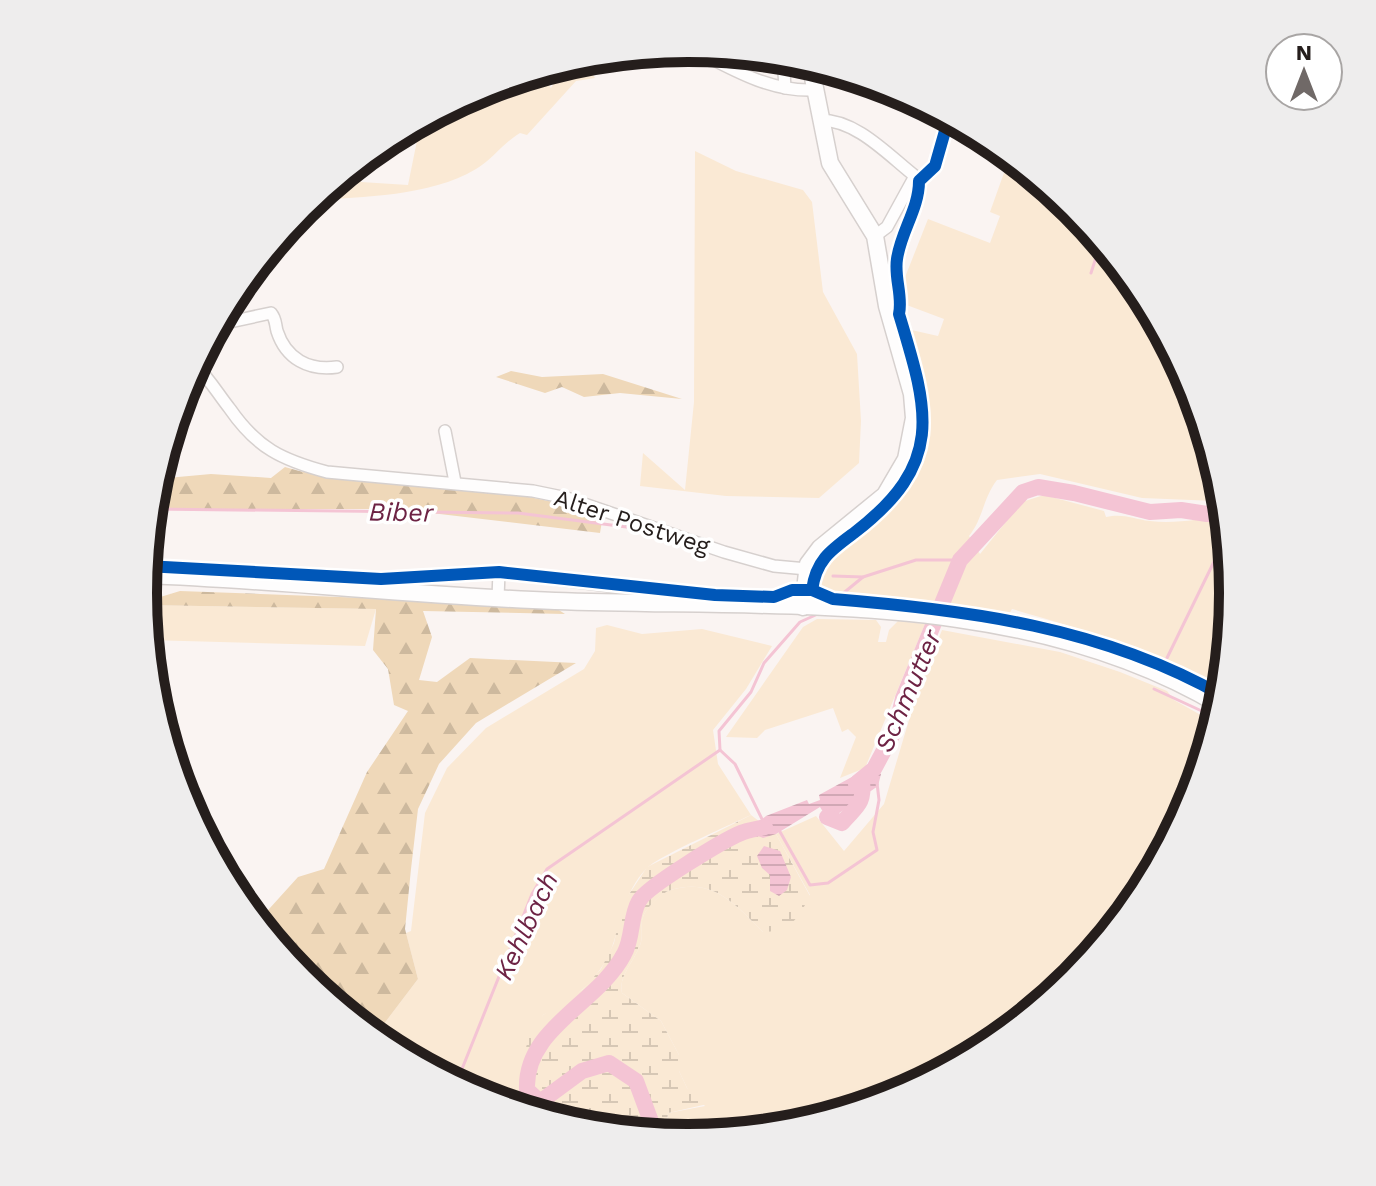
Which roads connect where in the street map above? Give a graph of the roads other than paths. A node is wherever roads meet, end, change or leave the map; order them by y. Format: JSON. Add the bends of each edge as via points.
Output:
{"nodes":[{"id":1,"x":720,"y":63,"type":"edge"},
{"id":2,"x":784,"y":71,"type":"edge"},
{"id":3,"x":812,"y":77,"type":"edge"},
{"id":4,"x":785,"y":88,"type":"junction"},
{"id":5,"x":814,"y":90,"type":"junction"},
{"id":6,"x":820,"y":120,"type":"junction"},
{"id":7,"x":875,"y":236,"type":"junction"},
{"id":8,"x":231,"y":322,"type":"edge"},
{"id":9,"x":337,"y":367,"type":"dead end"},
{"id":10,"x":204,"y":376,"type":"edge"},
{"id":11,"x":445,"y":431,"type":"dead end"},
{"id":12,"x":455,"y":482,"type":"junction"},
{"id":13,"x":807,"y":569,"type":"junction"},
{"id":14,"x":499,"y":572,"type":"junction"},
{"id":15,"x":157,"y":576,"type":"edge"},
{"id":16,"x":381,"y":579,"type":"dead end"},
{"id":17,"x":618,"y":587,"type":"dead end"},
{"id":18,"x":498,"y":598,"type":"junction"},
{"id":19,"x":806,"y":608,"type":"junction"},
{"id":20,"x":1209,"y":699,"type":"edge"}],
"edges":[{"from":1,"to":4,"type":"street"},
{"from":2,"to":4,"type":"street"},
{"from":3,"to":5,"type":"main road"},
{"from":4,"to":5,"type":"street"},
{"from":5,"to":6,"type":"main road"},
{"from":6,"to":7,"type":"main road","via":[[835,176]]},
{"from":6,"to":7,"type":"street","via":[[860,133],[915,176],[887,227]]},
{"from":7,"to":13,"type":"main road","via":[[887,306],[912,394],[911,445],[885,495],[820,548]]},
{"from":8,"to":9,"type":"street","via":[[271,313],[291,355],[304,365]]},
{"from":10,"to":12,"type":"street","name":"Alter Postweg","via":[[249,434],[273,454],[327,472]]},
{"from":11,"to":12,"type":"street"},
{"from":12,"to":13,"type":"street","name":"Alter Postweg","via":[[567,498],[724,552]]},
{"from":13,"to":19,"type":"main road"},
{"from":14,"to":16,"type":"street"},
{"from":14,"to":17,"type":"street"},
{"from":14,"to":18,"type":"street"},
{"from":15,"to":18,"type":"main road"},
{"from":18,"to":19,"type":"main road"},
{"from":19,"to":20,"type":"main road","via":[[956,620],[1062,640],[1160,674]]}]}
